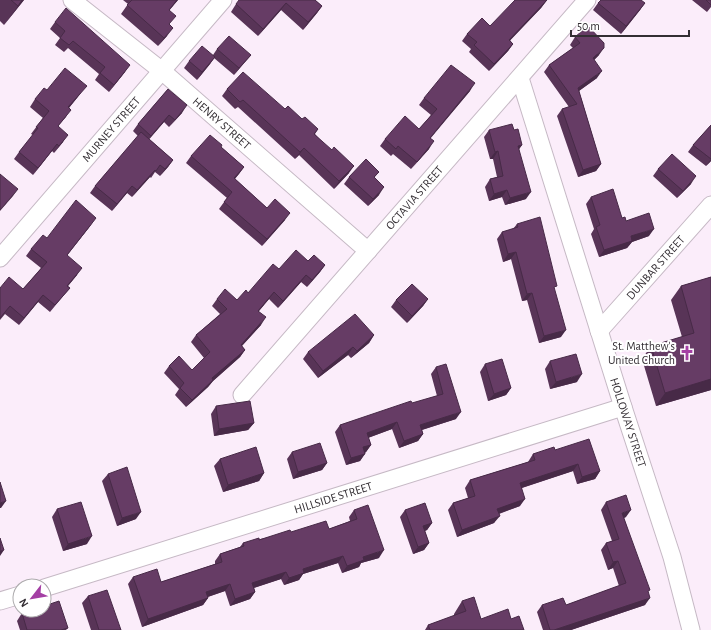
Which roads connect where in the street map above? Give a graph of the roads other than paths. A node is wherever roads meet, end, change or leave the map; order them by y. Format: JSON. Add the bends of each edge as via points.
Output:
{"nodes":[{"id":1,"x":72,"y":0,"type":"edge"},
{"id":2,"x":223,"y":0,"type":"edge"},
{"id":3,"x":587,"y":0,"type":"edge"},
{"id":4,"x":162,"y":71,"type":"junction"},
{"id":5,"x":520,"y":78,"type":"junction"},
{"id":6,"x":711,"y":204,"type":"edge"},
{"id":7,"x":368,"y":251,"type":"junction"},
{"id":8,"x":0,"y":258,"type":"edge"},
{"id":9,"x":599,"y":331,"type":"junction"},
{"id":10,"x":242,"y":395,"type":"dead end"},
{"id":11,"x":623,"y":407,"type":"junction"},
{"id":12,"x":52,"y":585,"type":"edge"},
{"id":13,"x":12,"y":597,"type":"edge"},
{"id":14,"x":0,"y":601,"type":"edge"},
{"id":15,"x":690,"y":630,"type":"edge"}],
"edges":[{"from":1,"to":4,"type":"street","name":"HENRY STREET"},
{"from":2,"to":4,"type":"street","name":"MURNEY STREET"},
{"from":3,"to":5,"type":"street","name":"OCTAVIA STREET"},
{"from":4,"to":7,"type":"street","name":"HENRY STREET"},
{"from":4,"to":8,"type":"street","name":"MURNEY STREET"},
{"from":5,"to":7,"type":"street","name":"OCTAVIA STREET"},
{"from":5,"to":9,"type":"street","name":"HOLLOWAY STREET"},
{"from":6,"to":9,"type":"street","name":"DUNBAR STREET"},
{"from":7,"to":10,"type":"street","name":"OCTAVIA STREET"},
{"from":9,"to":11,"type":"street","name":"HOLLOWAY STREET"},
{"from":11,"to":12,"type":"street","name":"HILLSIDE STREET"},
{"from":11,"to":15,"type":"street","name":"HOLLOWAY STREET","via":[[672,557]]},
{"from":13,"to":14,"type":"street"}]}
